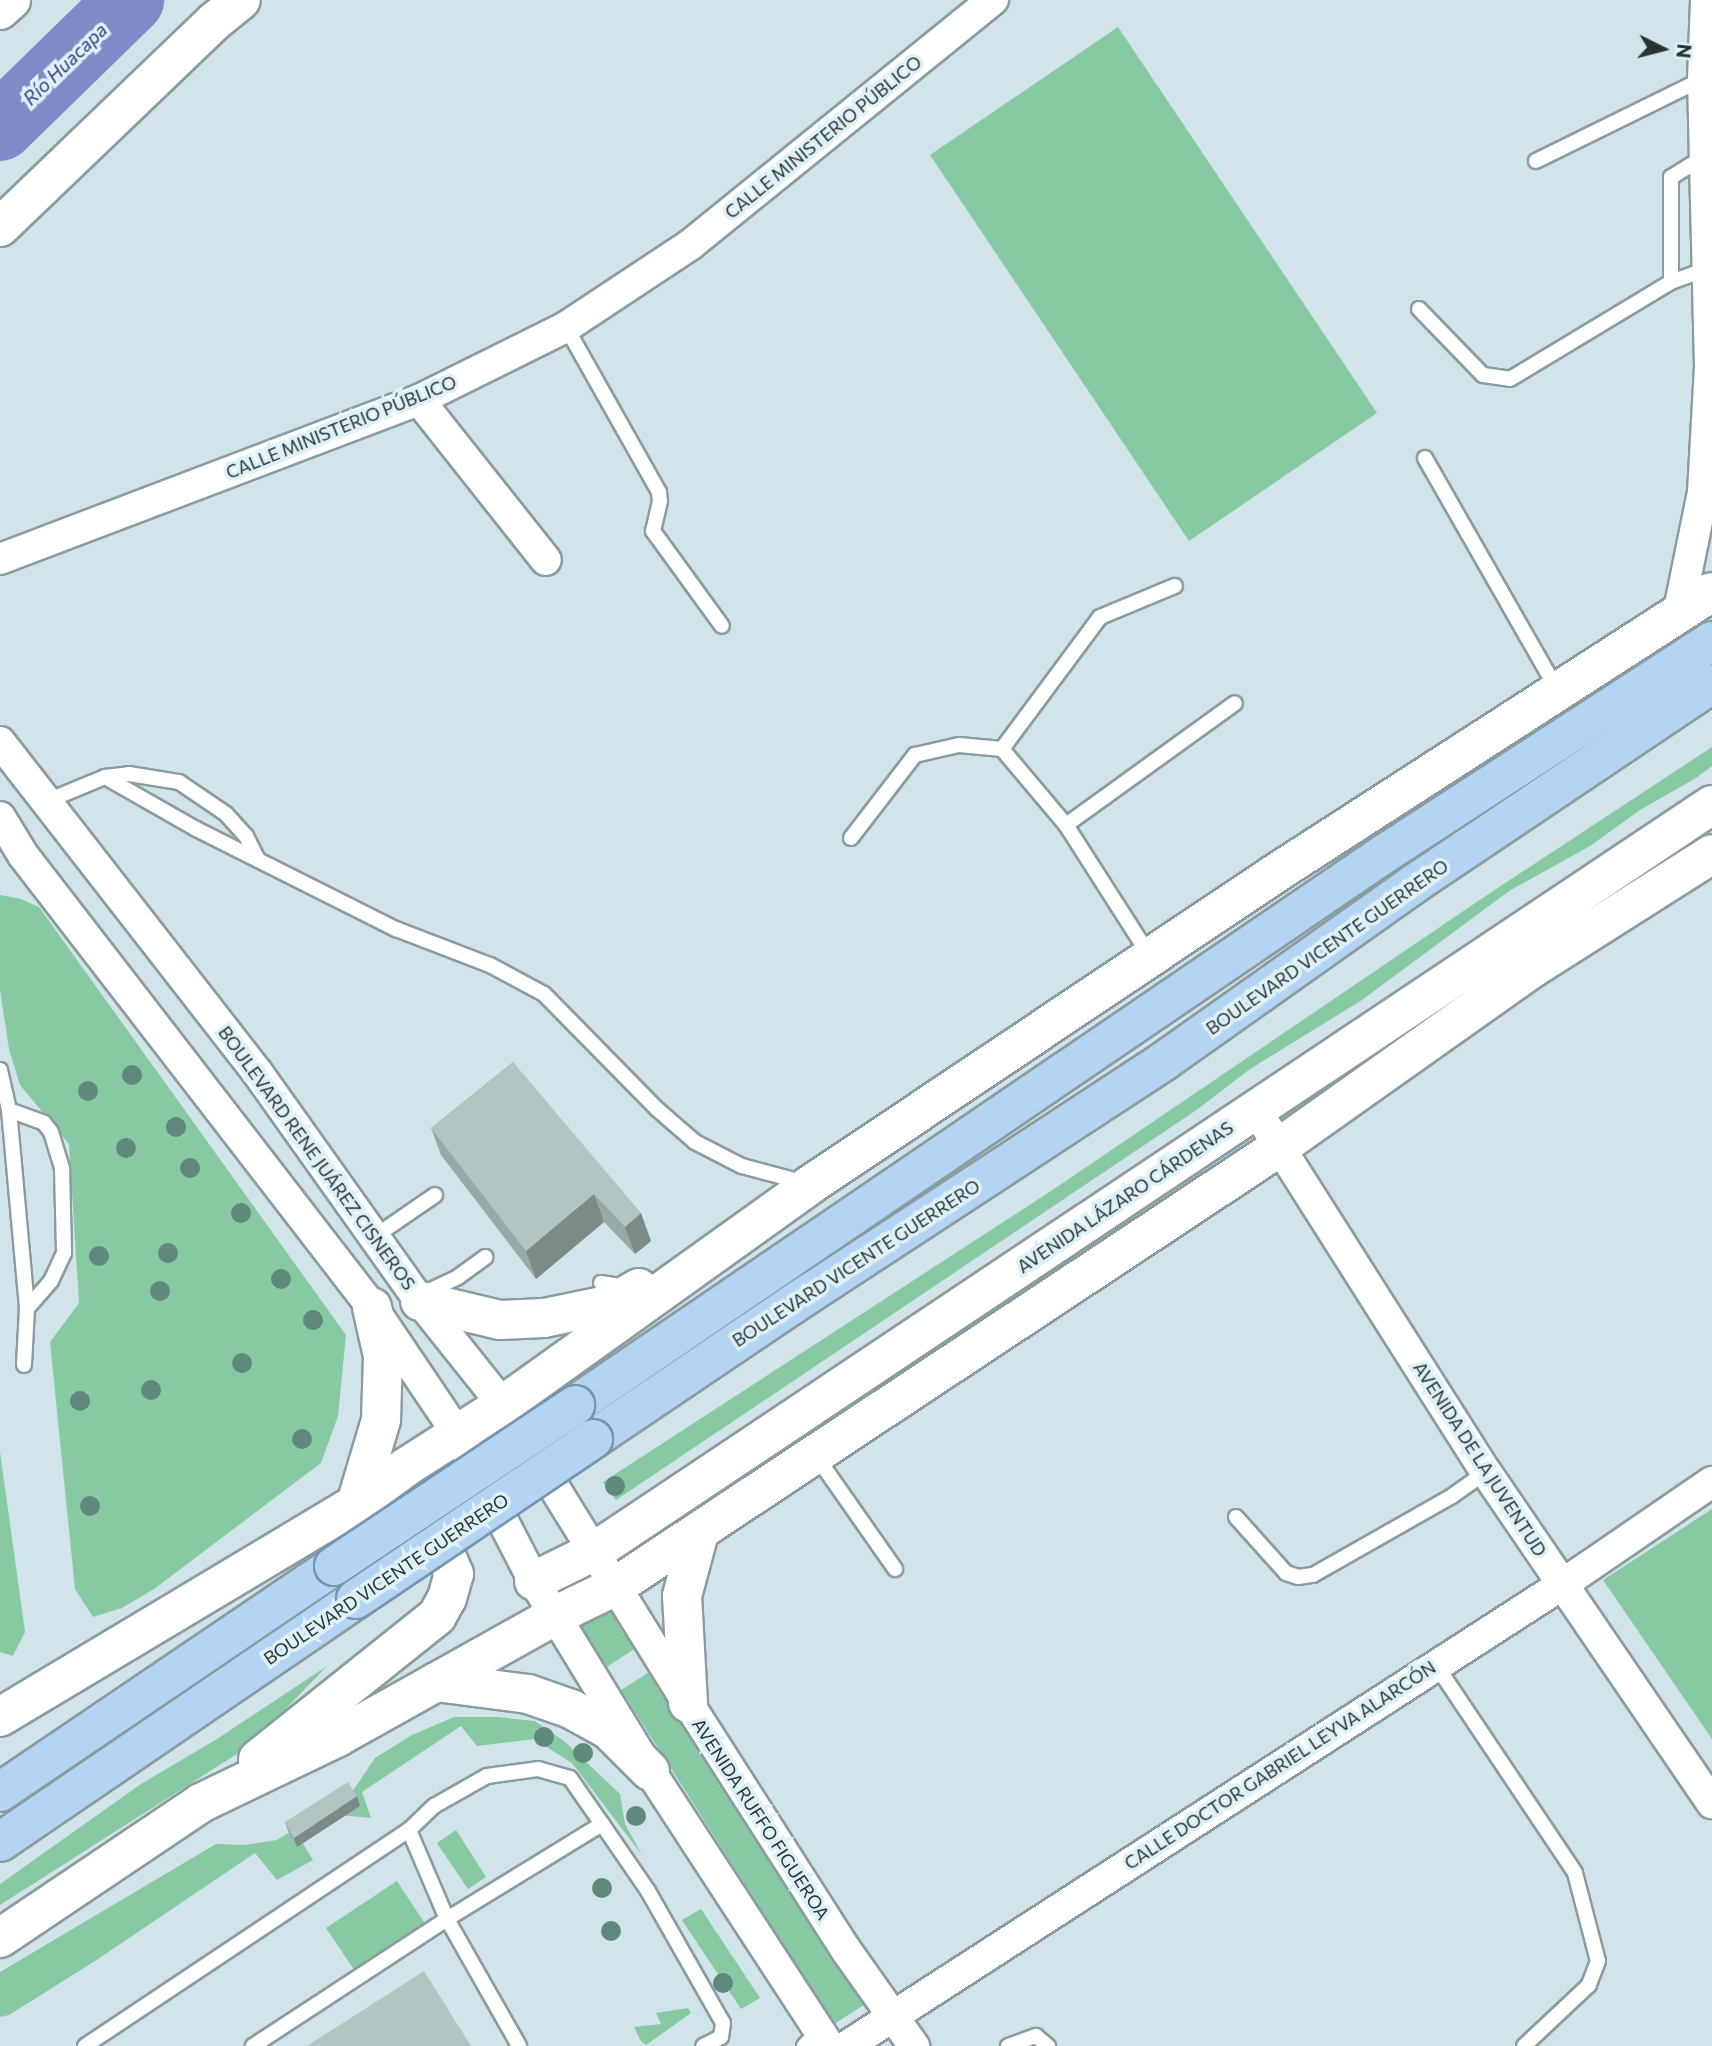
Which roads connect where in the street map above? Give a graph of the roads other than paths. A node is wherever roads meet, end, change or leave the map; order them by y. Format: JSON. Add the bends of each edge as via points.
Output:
{"nodes":[{"id":1,"x":11,"y":0,"type":"edge"},
{"id":2,"x":241,"y":0,"type":"edge"},
{"id":3,"x":993,"y":0,"type":"edge"},
{"id":4,"x":1706,"y":0,"type":"edge"},
{"id":5,"x":0,"y":10,"type":"edge"},
{"id":6,"x":1703,"y":79,"type":"junction"},
{"id":7,"x":1706,"y":156,"type":"junction"},
{"id":8,"x":1536,"y":161,"type":"dead end"},
{"id":9,"x":1710,"y":185,"type":"edge"},
{"id":10,"x":0,"y":227,"type":"edge"},
{"id":11,"x":1706,"y":270,"type":"junction"},
{"id":12,"x":1671,"y":282,"type":"junction"},
{"id":13,"x":1419,"y":309,"type":"dead end"},
{"id":14,"x":566,"y":327,"type":"junction"},
{"id":15,"x":1711,"y":367,"type":"edge"},
{"id":16,"x":419,"y":400,"type":"junction"},
{"id":17,"x":1425,"y":458,"type":"dead end"},
{"id":18,"x":0,"y":559,"type":"edge"},
{"id":19,"x":546,"y":561,"type":"dead end"},
{"id":20,"x":1175,"y":586,"type":"dead end"},
{"id":21,"x":1712,"y":592,"type":"edge"},
{"id":22,"x":1678,"y":615,"type":"junction"},
{"id":23,"x":722,"y":626,"type":"dead end"},
{"id":24,"x":1712,"y":641,"type":"edge"},
{"id":25,"x":1712,"y":684,"type":"edge"},
{"id":26,"x":1558,"y":691,"type":"junction"},
{"id":27,"x":1235,"y":703,"type":"dead end"},
{"id":28,"x":0,"y":742,"type":"edge"},
{"id":29,"x":1002,"y":749,"type":"junction"},
{"id":30,"x":105,"y":777,"type":"junction"},
{"id":31,"x":47,"y":802,"type":"junction"},
{"id":32,"x":1712,"y":805,"type":"edge"},
{"id":33,"x":0,"y":817,"type":"edge"},
{"id":34,"x":1066,"y":825,"type":"junction"},
{"id":35,"x":851,"y":838,"type":"dead end"},
{"id":36,"x":1712,"y":854,"type":"edge"},
{"id":37,"x":258,"y":860,"type":"junction"},
{"id":38,"x":1152,"y":959,"type":"junction"},
{"id":39,"x":0,"y":1070,"type":"edge"},
{"id":40,"x":9,"y":1110,"type":"junction"},
{"id":41,"x":1256,"y":1110,"type":"junction"},
{"id":42,"x":1281,"y":1146,"type":"junction"},
{"id":43,"x":810,"y":1185,"type":"junction"},
{"id":44,"x":435,"y":1195,"type":"dead end"},
{"id":45,"x":374,"y":1237,"type":"junction"},
{"id":46,"x":486,"y":1257,"type":"dead end"},
{"id":47,"x":690,"y":1270,"type":"junction"},
{"id":48,"x":601,"y":1283,"type":"dead end"},
{"id":49,"x":641,"y":1287,"type":"junction"},
{"id":50,"x":419,"y":1299,"type":"junction"},
{"id":51,"x":372,"y":1307,"type":"junction"},
{"id":52,"x":27,"y":1309,"type":"junction"},
{"id":53,"x":24,"y":1365,"type":"dead end"},
{"id":54,"x":503,"y":1405,"type":"junction"},
{"id":55,"x":458,"y":1436,"type":"junction"},
{"id":56,"x":816,"y":1456,"type":"junction"},
{"id":57,"x":1486,"y":1472,"type":"junction"},
{"id":58,"x":1712,"y":1482,"type":"edge"},
{"id":59,"x":369,"y":1494,"type":"junction"},
{"id":60,"x":1236,"y":1517,"type":"dead end"},
{"id":61,"x":699,"y":1533,"type":"junction"},
{"id":62,"x":595,"y":1551,"type":"junction"},
{"id":63,"x":895,"y":1569,"type":"dead end"},
{"id":64,"x":534,"y":1581,"type":"junction"},
{"id":65,"x":1563,"y":1584,"type":"junction"},
{"id":66,"x":616,"y":1586,"type":"junction"},
{"id":67,"x":556,"y":1615,"type":"junction"},
{"id":68,"x":1436,"y":1665,"type":"junction"},
{"id":69,"x":436,"y":1682,"type":"junction"},
{"id":70,"x":688,"y":1703,"type":"junction"},
{"id":71,"x":0,"y":1717,"type":"edge"},
{"id":72,"x":650,"y":1771,"type":"junction"},
{"id":73,"x":0,"y":1791,"type":"edge"},
{"id":74,"x":201,"y":1803,"type":"junction"},
{"id":75,"x":1712,"y":1803,"type":"edge"},
{"id":76,"x":603,"y":1824,"type":"junction"},
{"id":77,"x":409,"y":1830,"type":"junction"},
{"id":78,"x":0,"y":1842,"type":"edge"},
{"id":79,"x":447,"y":1919,"type":"junction"},
{"id":80,"x":0,"y":1938,"type":"edge"},
{"id":81,"x":809,"y":2013,"type":"junction"},
{"id":82,"x":892,"y":2015,"type":"junction"},
{"id":83,"x":1530,"y":2045,"type":"edge"},
{"id":84,"x":85,"y":2046,"type":"edge"},
{"id":85,"x":253,"y":2046,"type":"edge"},
{"id":86,"x":519,"y":2046,"type":"edge"},
{"id":87,"x":703,"y":2046,"type":"edge"},
{"id":88,"x":804,"y":2046,"type":"edge"},
{"id":89,"x":829,"y":2046,"type":"edge"},
{"id":90,"x":847,"y":2046,"type":"edge"},
{"id":91,"x":914,"y":2046,"type":"edge"},
{"id":92,"x":1008,"y":2046,"type":"edge"},
{"id":93,"x":1048,"y":2046,"type":"edge"}],
"edges":[{"from":1,"to":5,"type":"main road"},
{"from":2,"to":10,"type":"main road"},
{"from":3,"to":14,"type":"street","name":"CALLE MINISTERIO PÚBLICO","via":[[690,245]]},
{"from":4,"to":6,"type":"street"},
{"from":6,"to":7,"type":"street"},
{"from":6,"to":8,"type":"lane"},
{"from":7,"to":9,"type":"street"},
{"from":7,"to":12,"type":"lane","via":[[1671,177]]},
{"from":9,"to":11,"type":"street"},
{"from":11,"to":12,"type":"lane"},
{"from":11,"to":15,"type":"street"},
{"from":12,"to":13,"type":"lane","via":[[1510,379],[1483,375]]},
{"from":14,"to":16,"type":"street","name":"CALLE MINISTERIO PÚBLICO"},
{"from":14,"to":23,"type":"lane","via":[[659,492],[653,531]]},
{"from":15,"to":22,"type":"street","via":[[1703,492]]},
{"from":16,"to":18,"type":"street","name":"CALLE MINISTERIO PÚBLICO"},
{"from":16,"to":19,"type":"street"},
{"from":17,"to":26,"type":"lane"},
{"from":20,"to":29,"type":"lane","via":[[1100,617]]},
{"from":21,"to":22,"type":"main road"},
{"from":22,"to":26,"type":"main road"},
{"from":24,"to":73,"type":"highway","bridge":true,"via":[[1384,854]]},
{"from":25,"to":78,"type":"highway","name":"BOULEVARD VICENTE GUERRERO","bridge":true,"via":[[1414,884],[1164,1062],[793,1304]]},
{"from":26,"to":38,"type":"main road"},
{"from":27,"to":34,"type":"lane"},
{"from":28,"to":31,"type":"street","name":"BOULEVARD RENE JUÁREZ CISNEROS"},
{"from":29,"to":34,"type":"lane"},
{"from":29,"to":35,"type":"lane","via":[[959,745],[915,755]]},
{"from":30,"to":31,"type":"lane"},
{"from":30,"to":37,"type":"lane"},
{"from":30,"to":37,"type":"lane","via":[[129,774],[179,782],[226,814],[246,836]]},
{"from":31,"to":45,"type":"street","name":"BOULEVARD RENE JUÁREZ CISNEROS","via":[[257,1072]]},
{"from":32,"to":41,"type":"main road","name":"AVENIDA LÁZARO CÁRDENAS"},
{"from":33,"to":51,"type":"street","via":[[23,855]]},
{"from":34,"to":38,"type":"lane"},
{"from":36,"to":42,"type":"main road","via":[[1531,969]]},
{"from":37,"to":43,"type":"lane","via":[[396,929],[490,965],[544,994],[695,1142],[742,1166]]},
{"from":38,"to":43,"type":"main road"},
{"from":39,"to":40,"type":"lane"},
{"from":40,"to":52,"type":"lane"},
{"from":40,"to":52,"type":"lane","via":[[44,1124],[51,1132],[62,1169],[64,1252],[51,1281]]},
{"from":41,"to":42,"type":"street","name":"AVENIDA DE LA JUVENTUD"},
{"from":41,"to":62,"type":"main road","name":"AVENIDA LÁZARO CÁRDENAS"},
{"from":42,"to":56,"type":"main road"},
{"from":42,"to":57,"type":"street","name":"AVENIDA DE LA JUVENTUD"},
{"from":43,"to":47,"type":"main road"},
{"from":44,"to":45,"type":"lane"},
{"from":45,"to":50,"type":"street","name":"BOULEVARD RENE JUÁREZ CISNEROS"},
{"from":46,"to":50,"type":"lane"},
{"from":47,"to":49,"type":"main road"},
{"from":47,"to":54,"type":"main road"},
{"from":48,"to":49,"type":"lane"},
{"from":49,"to":50,"type":"main road","via":[[612,1304],[544,1318],[500,1320]]},
{"from":50,"to":54,"type":"street","name":"BOULEVARD RENE JUÁREZ CISNEROS"},
{"from":51,"to":55,"type":"street"},
{"from":51,"to":59,"type":"main road","via":[[383,1356],[381,1419]]},
{"from":52,"to":53,"type":"lane"},
{"from":54,"to":55,"type":"main road"},
{"from":54,"to":62,"type":"street","name":"BOULEVARD RENE JUÁREZ CISNEROS"},
{"from":55,"to":59,"type":"main road"},
{"from":55,"to":64,"type":"street"},
{"from":56,"to":61,"type":"main road"},
{"from":56,"to":63,"type":"lane"},
{"from":57,"to":60,"type":"lane","via":[[1313,1575],[1286,1573]]},
{"from":57,"to":65,"type":"street","name":"AVENIDA DE LA JUVENTUD"},
{"from":58,"to":65,"type":"street","name":"CALLE DOCTOR GABRIEL LEYVA ALARCÓN"},
{"from":59,"to":71,"type":"main road"},
{"from":59,"to":74,"type":"main road","via":[[411,1492],[419,1498],[454,1574],[447,1598],[437,1616]]},
{"from":61,"to":66,"type":"main road"},
{"from":61,"to":70,"type":"main road","via":[[682,1596]]},
{"from":62,"to":64,"type":"main road","name":"AVENIDA LÁZARO CÁRDENAS"},
{"from":62,"to":66,"type":"street","name":"BOULEVARD RENE JUÁREZ CISNEROS"},
{"from":64,"to":67,"type":"street"},
{"from":65,"to":68,"type":"street","name":"CALLE DOCTOR GABRIEL LEYVA ALARCÓN"},
{"from":65,"to":75,"type":"street","name":"AVENIDA DE LA JUVENTUD"},
{"from":66,"to":67,"type":"main road"},
{"from":66,"to":70,"type":"street","name":"AVENIDA RUFFO FIGUEROA"},
{"from":67,"to":69,"type":"main road"},
{"from":67,"to":72,"type":"street"},
{"from":68,"to":82,"type":"street","name":"CALLE DOCTOR GABRIEL LEYVA ALARCÓN"},
{"from":68,"to":83,"type":"lane","via":[[1575,1873],[1598,1961],[1589,1985]]},
{"from":69,"to":72,"type":"main road","via":[[528,1694],[570,1709],[609,1730]]},
{"from":69,"to":74,"type":"main road","via":[[338,1737]]},
{"from":70,"to":82,"type":"street","name":"AVENIDA RUFFO FIGUEROA"},
{"from":72,"to":81,"type":"street"},
{"from":74,"to":80,"type":"main road"},
{"from":76,"to":77,"type":"lane","via":[[570,1778],[538,1769],[487,1776],[434,1806]]},
{"from":76,"to":79,"type":"lane"},
{"from":76,"to":87,"type":"lane","via":[[648,1891],[723,2023],[721,2037]]},
{"from":77,"to":79,"type":"lane"},
{"from":77,"to":84,"type":"lane"},
{"from":79,"to":85,"type":"lane"},
{"from":79,"to":86,"type":"lane"},
{"from":81,"to":88,"type":"lane","via":[[813,2036]]},
{"from":81,"to":89,"type":"street"},
{"from":82,"to":90,"type":"street","name":"CALLE DOCTOR GABRIEL LEYVA ALARCÓN"},
{"from":82,"to":91,"type":"street","name":"AVENIDA RUFFO FIGUEROA"},
{"from":92,"to":93,"type":"lane","via":[[1036,2036]]}]}
